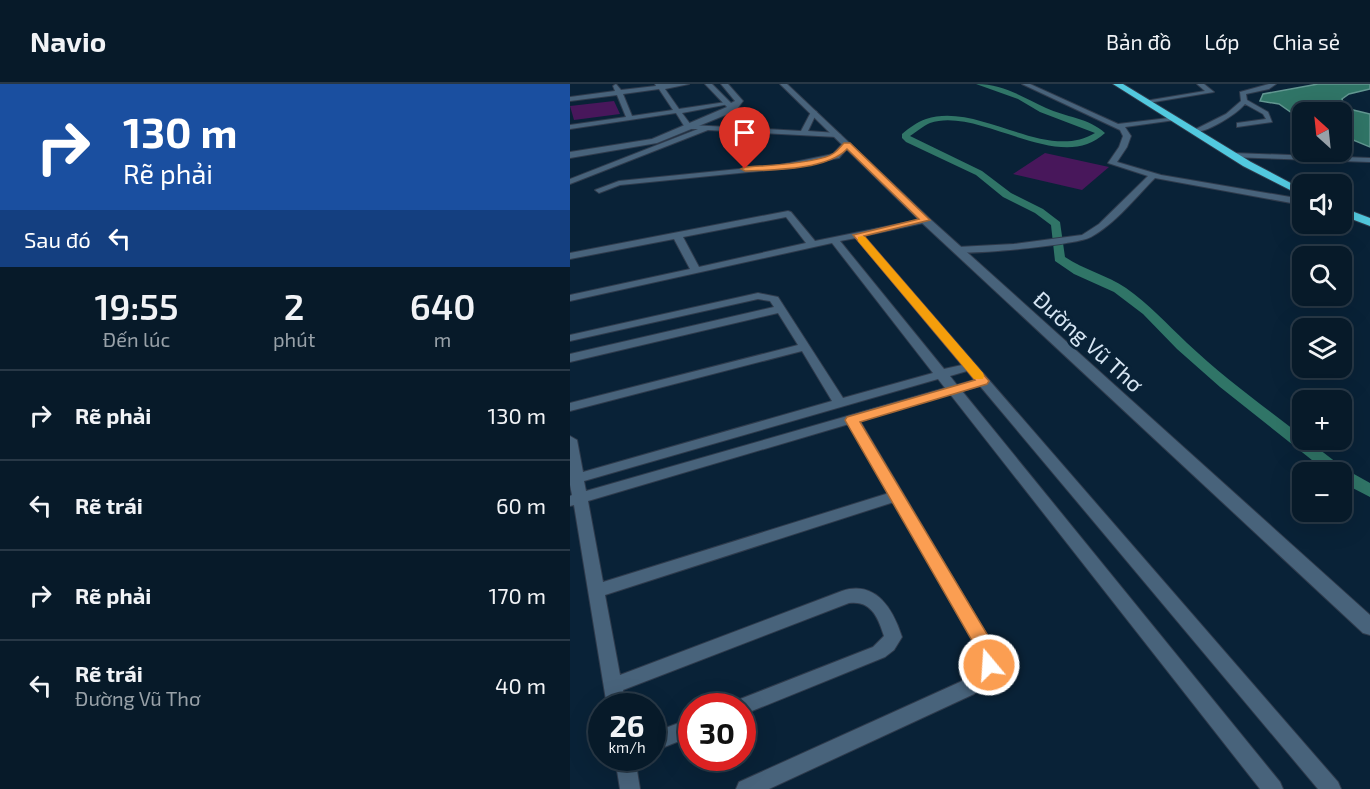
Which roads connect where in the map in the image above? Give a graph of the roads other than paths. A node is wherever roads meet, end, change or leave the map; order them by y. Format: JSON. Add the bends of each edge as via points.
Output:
{"nodes":[{"id":1,"x":615,"y":84,"type":"edge"},
{"id":2,"x":686,"y":84,"type":"edge"},
{"id":3,"x":708,"y":84,"type":"edge"},
{"id":4,"x":724,"y":84,"type":"edge"},
{"id":5,"x":783,"y":84,"type":"edge"},
{"id":6,"x":1024,"y":84,"type":"edge"},
{"id":7,"x":1117,"y":84,"type":"edge"},
{"id":8,"x":1200,"y":84,"type":"edge"},
{"id":9,"x":1273,"y":84,"type":"edge"},
{"id":10,"x":660,"y":86,"type":"edge"},
{"id":11,"x":619,"y":93,"type":"junction"},
{"id":12,"x":570,"y":99,"type":"edge"},
{"id":13,"x":1148,"y":101,"type":"junction"},
{"id":14,"x":1244,"y":101,"type":"junction"},
{"id":15,"x":730,"y":105,"type":"junction"},
{"id":16,"x":678,"y":111,"type":"junction"},
{"id":17,"x":814,"y":112,"type":"junction"},
{"id":18,"x":630,"y":118,"type":"junction"},
{"id":19,"x":1175,"y":118,"type":"junction"},
{"id":20,"x":1240,"y":125,"type":"dead end"},
{"id":21,"x":1118,"y":126,"type":"junction"},
{"id":22,"x":570,"y":127,"type":"edge"},
{"id":23,"x":689,"y":127,"type":"junction"},
{"id":24,"x":707,"y":128,"type":"junction"},
{"id":25,"x":1196,"y":131,"type":"junction"},
{"id":26,"x":804,"y":132,"type":"junction"},
{"id":27,"x":842,"y":140,"type":"junction"},
{"id":28,"x":570,"y":155,"type":"edge"},
{"id":29,"x":1233,"y":155,"type":"junction"},
{"id":30,"x":1370,"y":160,"type":"edge"},
{"id":31,"x":1154,"y":175,"type":"junction"},
{"id":32,"x":570,"y":182,"type":"edge"},
{"id":33,"x":1292,"y":187,"type":"edge"},
{"id":34,"x":599,"y":190,"type":"dead end"},
{"id":35,"x":1292,"y":200,"type":"edge"},
{"id":36,"x":1352,"y":215,"type":"edge"},
{"id":37,"x":926,"y":220,"type":"junction"},
{"id":38,"x":1370,"y":222,"type":"edge"},
{"id":39,"x":677,"y":235,"type":"junction"},
{"id":40,"x":858,"y":235,"type":"junction"},
{"id":41,"x":834,"y":240,"type":"junction"},
{"id":42,"x":812,"y":244,"type":"junction"},
{"id":43,"x":958,"y":250,"type":"junction"},
{"id":44,"x":570,"y":256,"type":"edge"},
{"id":45,"x":695,"y":269,"type":"junction"},
{"id":46,"x":570,"y":298,"type":"edge"},
{"id":47,"x":781,"y":309,"type":"junction"},
{"id":48,"x":570,"y":338,"type":"edge"},
{"id":49,"x":805,"y":347,"type":"junction"},
{"id":50,"x":570,"y":358,"type":"edge"},
{"id":51,"x":970,"y":366,"type":"junction"},
{"id":52,"x":943,"y":374,"type":"junction"},
{"id":53,"x":983,"y":381,"type":"junction"},
{"id":54,"x":955,"y":389,"type":"junction"},
{"id":55,"x":840,"y":403,"type":"junction"},
{"id":56,"x":570,"y":407,"type":"edge"},
{"id":57,"x":852,"y":420,"type":"junction"},
{"id":58,"x":570,"y":440,"type":"edge"},
{"id":59,"x":573,"y":479,"type":"edge"},
{"id":60,"x":898,"y":495,"type":"junction"},
{"id":61,"x":575,"y":500,"type":"edge"},
{"id":62,"x":596,"y":591,"type":"junction"},
{"id":63,"x":1370,"y":627,"type":"edge"},
{"id":64,"x":612,"y":686,"type":"junction"},
{"id":65,"x":613,"y":693,"type":"edge"},
{"id":66,"x":756,"y":701,"type":"edge"},
{"id":67,"x":627,"y":771,"type":"edge"},
{"id":68,"x":630,"y":789,"type":"edge"},
{"id":69,"x":746,"y":789,"type":"edge"},
{"id":70,"x":1273,"y":789,"type":"edge"},
{"id":71,"x":1331,"y":789,"type":"edge"}],
"edges":[{"from":1,"to":11,"type":"street"},
{"from":2,"to":10,"type":"street"},
{"from":3,"to":15,"type":"main road"},
{"from":4,"to":15,"type":"main road","via":[[739,101]]},
{"from":5,"to":17,"type":"main road","name":"Đường Vũ Thơ"},
{"from":6,"to":21,"type":"street"},
{"from":7,"to":13,"type":"highway"},
{"from":8,"to":13,"type":"street","via":[[1211,92]]},
{"from":9,"to":14,"type":"street","via":[[1242,93]]},
{"from":10,"to":11,"type":"street"},
{"from":10,"to":16,"type":"street"},
{"from":11,"to":12,"type":"street"},
{"from":11,"to":18,"type":"street"},
{"from":13,"to":19,"type":"highway"},
{"from":14,"to":20,"type":"street","via":[[1271,119]]},
{"from":14,"to":25,"type":"street","via":[[1230,116]]},
{"from":15,"to":16,"type":"street"},
{"from":15,"to":23,"type":"main road"},
{"from":16,"to":18,"type":"street"},
{"from":16,"to":23,"type":"street"},
{"from":17,"to":26,"type":"street"},
{"from":17,"to":27,"type":"main road","name":"Đường Vũ Thơ"},
{"from":18,"to":22,"type":"street"},
{"from":19,"to":21,"type":"street"},
{"from":19,"to":25,"type":"highway"},
{"from":21,"to":31,"type":"street","via":[[1127,136],[1112,163]]},
{"from":23,"to":24,"type":"street"},
{"from":23,"to":28,"type":"main road","via":[[646,143]]},
{"from":24,"to":26,"type":"street"},
{"from":24,"to":32,"type":"street"},
{"from":25,"to":29,"type":"highway"},
{"from":26,"to":27,"type":"street"},
{"from":27,"to":34,"type":"street","via":[[836,156],[814,161],[619,183]]},
{"from":27,"to":37,"type":"main road","name":"Đường Vũ Thơ"},
{"from":29,"to":30,"type":"street"},
{"from":29,"to":33,"type":"highway"},
{"from":31,"to":35,"type":"street"},
{"from":31,"to":43,"type":"street","via":[[1102,226],[1085,237]]},
{"from":36,"to":38,"type":"highway"},
{"from":37,"to":40,"type":"street"},
{"from":37,"to":43,"type":"main road","name":"Đường Vũ Thơ"},
{"from":39,"to":42,"type":"street","via":[[788,214]]},
{"from":39,"to":44,"type":"street"},
{"from":39,"to":45,"type":"street"},
{"from":40,"to":41,"type":"street"},
{"from":40,"to":51,"type":"street"},
{"from":41,"to":42,"type":"street"},
{"from":41,"to":52,"type":"street"},
{"from":42,"to":45,"type":"street"},
{"from":43,"to":63,"type":"main road","name":"Đường Vũ Thơ"},
{"from":45,"to":46,"type":"street"},
{"from":47,"to":48,"type":"street","via":[[774,299],[758,296]]},
{"from":47,"to":49,"type":"street"},
{"from":47,"to":50,"type":"street"},
{"from":49,"to":55,"type":"street"},
{"from":49,"to":56,"type":"street"},
{"from":51,"to":52,"type":"street"},
{"from":51,"to":53,"type":"street"},
{"from":52,"to":54,"type":"street"},
{"from":52,"to":55,"type":"street"},
{"from":53,"to":54,"type":"street"},
{"from":53,"to":71,"type":"street"},
{"from":54,"to":57,"type":"street"},
{"from":54,"to":70,"type":"street"},
{"from":55,"to":59,"type":"street"},
{"from":57,"to":60,"type":"street"},
{"from":57,"to":61,"type":"street"},
{"from":58,"to":59,"type":"street"},
{"from":59,"to":61,"type":"street"},
{"from":60,"to":62,"type":"street"},
{"from":60,"to":69,"type":"street","via":[[987,650],[989,665],[981,678],[967,688]]},
{"from":61,"to":62,"type":"street"},
{"from":62,"to":64,"type":"street"},
{"from":64,"to":65,"type":"street"},
{"from":64,"to":66,"type":"street","via":[[848,596],[868,595],[877,602],[893,637],[888,645]]},
{"from":67,"to":68,"type":"street"}]}
